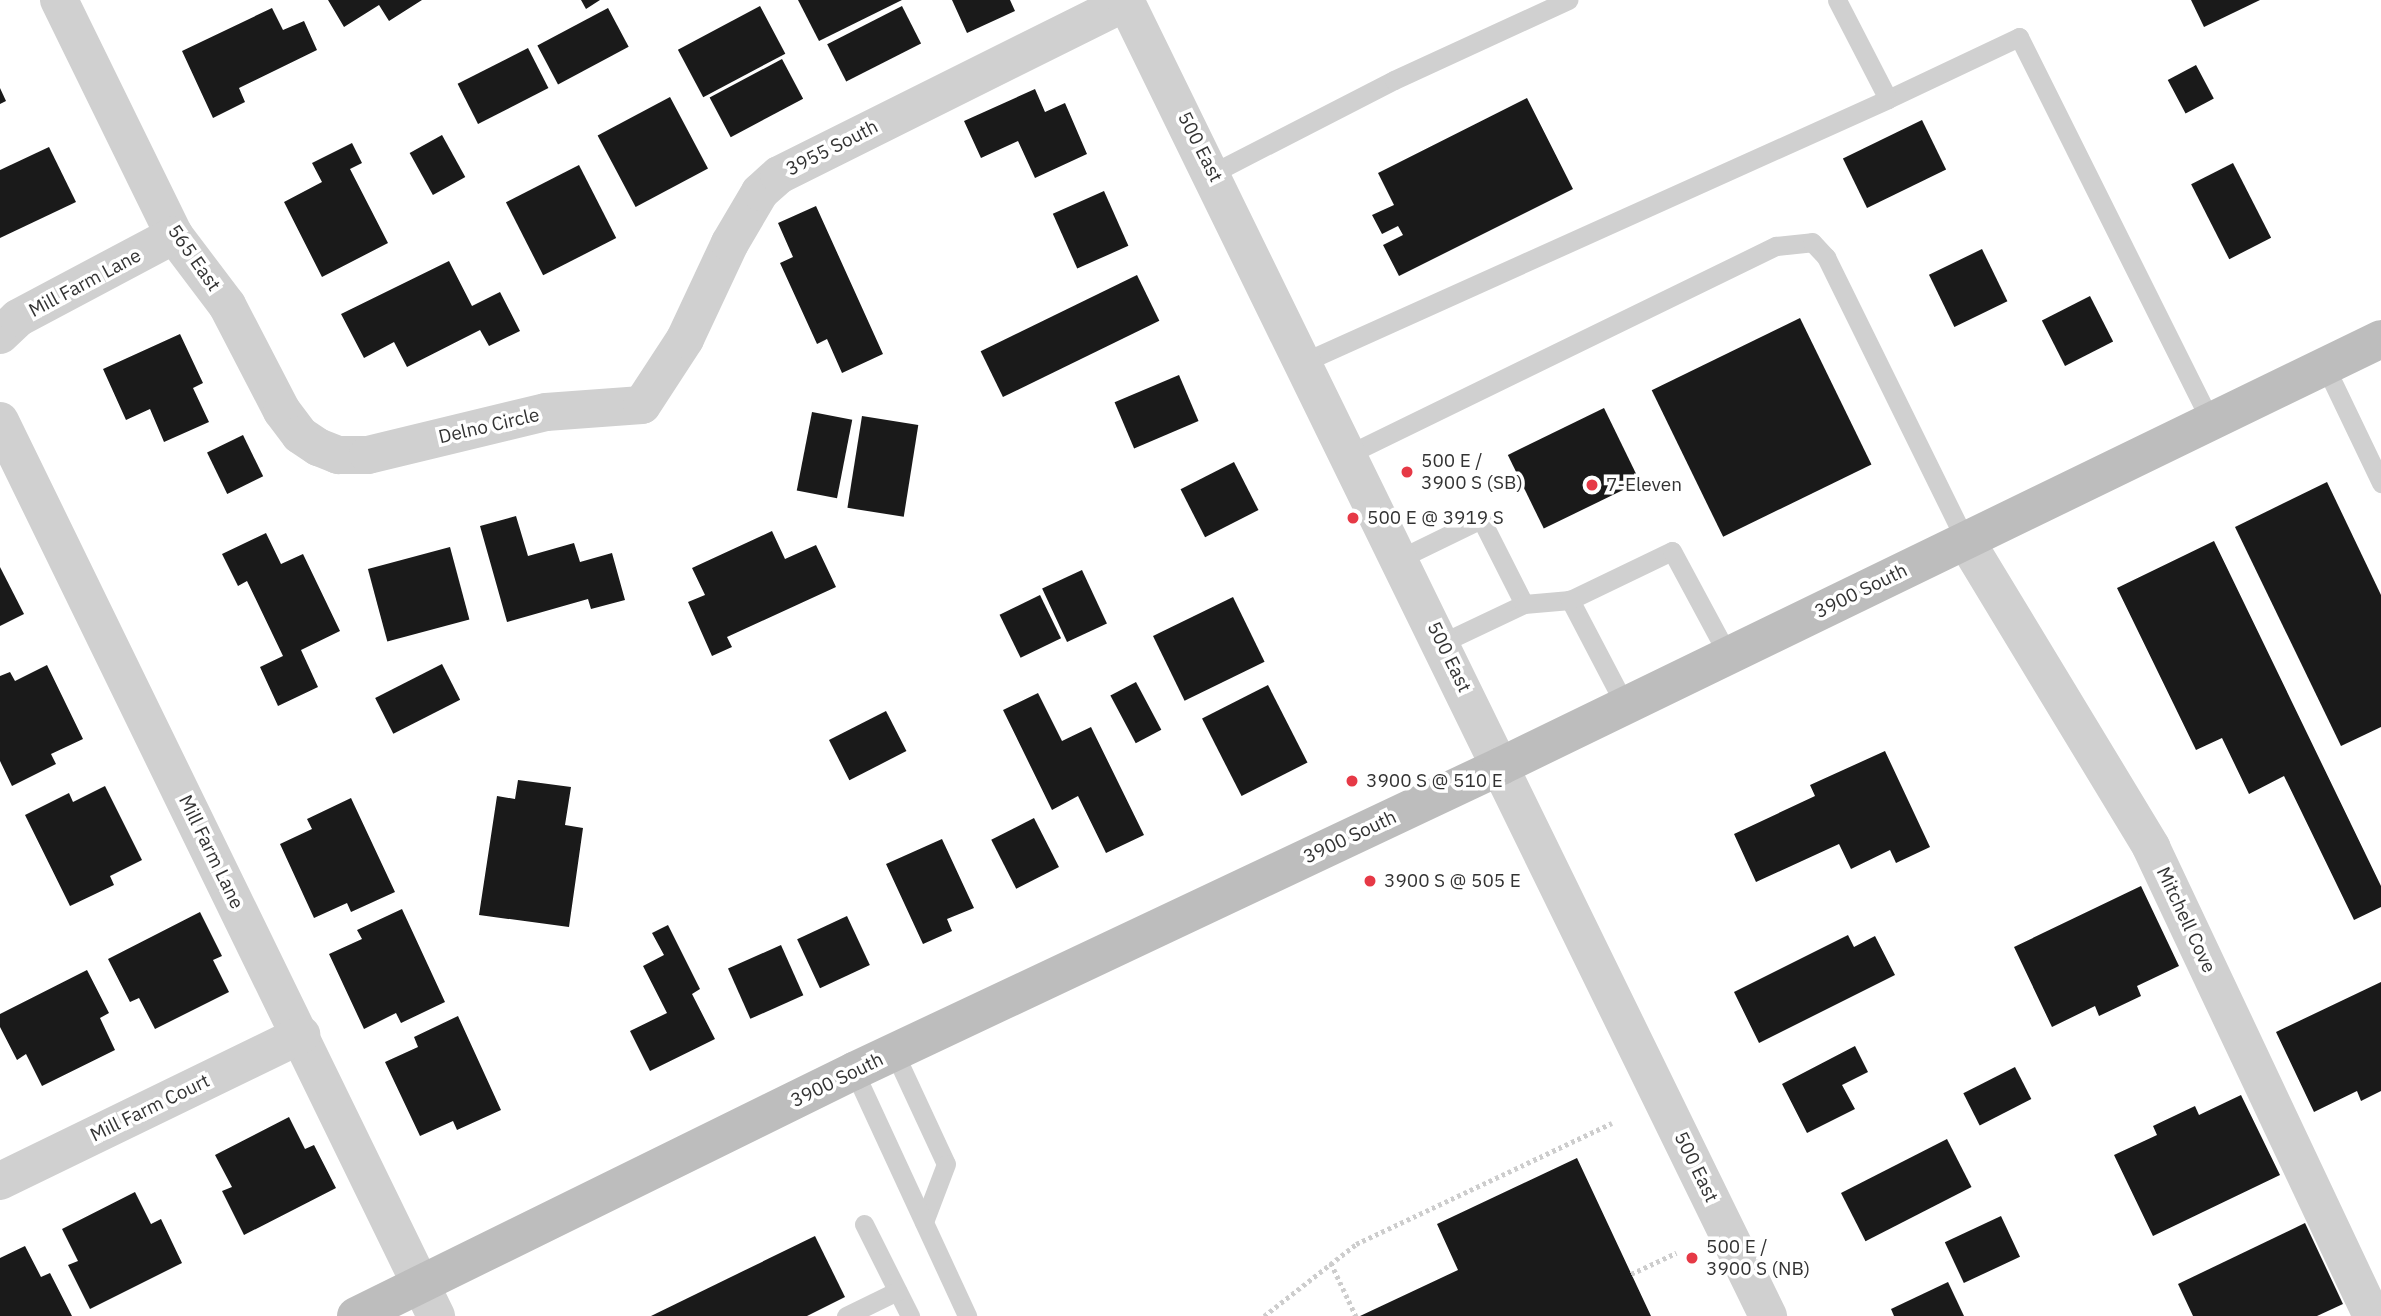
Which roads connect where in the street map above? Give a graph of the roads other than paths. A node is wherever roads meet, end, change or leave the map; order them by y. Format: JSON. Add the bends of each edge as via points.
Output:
{"nodes":[{"id":1,"x":1568,"y":0,"type":"edge"},
{"id":2,"x":1837,"y":0,"type":"edge"},
{"id":3,"x":1126,"y":1,"type":"edge"},
{"id":4,"x":64,"y":2,"type":"edge"},
{"id":5,"x":1888,"y":99,"type":"junction"},
{"id":6,"x":1213,"y":173,"type":"junction"},
{"id":7,"x":174,"y":235,"type":"junction"},
{"id":8,"x":0,"y":335,"type":"edge"},
{"id":9,"x":2381,"y":339,"type":"edge"},
{"id":10,"x":1304,"y":362,"type":"junction"},
{"id":11,"x":2325,"y":366,"type":"junction"},
{"id":12,"x":642,"y":405,"type":"joint"},
{"id":13,"x":0,"y":421,"type":"edge"},
{"id":14,"x":2211,"y":422,"type":"junction"},
{"id":15,"x":338,"y":455,"type":"joint"},
{"id":16,"x":1347,"y":455,"type":"junction"},
{"id":17,"x":2381,"y":483,"type":"edge"},
{"id":18,"x":1966,"y":541,"type":"junction"},
{"id":19,"x":1399,"y":559,"type":"junction"},
{"id":20,"x":1570,"y":600,"type":"junction"},
{"id":21,"x":1524,"y":604,"type":"junction"},
{"id":22,"x":1442,"y":643,"type":"junction"},
{"id":23,"x":1728,"y":655,"type":"junction"},
{"id":24,"x":1625,"y":705,"type":"junction"},
{"id":25,"x":1501,"y":766,"type":"junction"},
{"id":26,"x":301,"y":1035,"type":"junction"},
{"id":27,"x":894,"y":1052,"type":"junction"},
{"id":28,"x":854,"y":1071,"type":"junction"},
{"id":29,"x":0,"y":1181,"type":"edge"},
{"id":30,"x":924,"y":1222,"type":"junction"},
{"id":31,"x":864,"y":1224,"type":"dead end"},
{"id":32,"x":897,"y":1291,"type":"junction"},
{"id":33,"x":428,"y":1300,"type":"edge"},
{"id":34,"x":356,"y":1316,"type":"edge"},
{"id":35,"x":846,"y":1316,"type":"edge"},
{"id":36,"x":909,"y":1316,"type":"edge"},
{"id":37,"x":967,"y":1316,"type":"edge"},
{"id":38,"x":1768,"y":1316,"type":"edge"},
{"id":39,"x":2372,"y":1316,"type":"edge"}],
"edges":[{"from":1,"to":6,"type":"lane","via":[[1394,80]]},
{"from":2,"to":5,"type":"lane"},
{"from":3,"to":6,"type":"street","name":"500 East"},
{"from":3,"to":12,"type":"street","name":"3955 South","via":[[779,175],[754,203],[685,339]]},
{"from":4,"to":7,"type":"street","name":"565 East"},
{"from":5,"to":10,"type":"lane"},
{"from":5,"to":14,"type":"lane","via":[[2019,37]]},
{"from":6,"to":10,"type":"street","name":"500 East"},
{"from":7,"to":8,"type":"street","name":"Mill Farm Lane","via":[[18,318]]},
{"from":7,"to":15,"type":"street","name":"565 East","via":[[227,305],[282,411],[300,435]]},
{"from":9,"to":11,"type":"main road","name":"3900 South"},
{"from":10,"to":16,"type":"street","name":"500 East"},
{"from":11,"to":14,"type":"main road","name":"3900 South"},
{"from":11,"to":17,"type":"lane"},
{"from":12,"to":15,"type":"street","name":"Delno Circle","via":[[546,412],[368,455]]},
{"from":13,"to":26,"type":"street","name":"Mill Farm Lane"},
{"from":14,"to":18,"type":"main road","name":"3900 South"},
{"from":16,"to":18,"type":"lane","via":[[1776,246],[1812,242],[1826,257]]},
{"from":16,"to":19,"type":"street","name":"500 East"},
{"from":18,"to":23,"type":"main road","name":"3900 South"},
{"from":18,"to":39,"type":"street","name":"Mitchell Cove","via":[[2151,847]]},
{"from":19,"to":21,"type":"lane","via":[[1481,519]]},
{"from":19,"to":22,"type":"street","name":"500 East"},
{"from":20,"to":21,"type":"lane"},
{"from":20,"to":23,"type":"lane","via":[[1672,551]]},
{"from":20,"to":24,"type":"lane"},
{"from":21,"to":22,"type":"lane"},
{"from":22,"to":25,"type":"street","name":"500 East"},
{"from":23,"to":24,"type":"main road","name":"3900 South"},
{"from":24,"to":25,"type":"main road","name":"3900 South"},
{"from":25,"to":27,"type":"main road","name":"3900 South"},
{"from":25,"to":38,"type":"street","name":"500 East"},
{"from":26,"to":29,"type":"street","name":"Mill Farm Court"},
{"from":26,"to":33,"type":"street","name":"Mill Farm Lane"},
{"from":27,"to":28,"type":"main road","name":"3900 South"},
{"from":27,"to":30,"type":"lane","via":[[946,1164]]},
{"from":28,"to":30,"type":"lane"},
{"from":28,"to":33,"type":"main road","name":"3900 South"},
{"from":30,"to":37,"type":"lane"},
{"from":31,"to":32,"type":"lane"},
{"from":32,"to":35,"type":"lane"},
{"from":32,"to":36,"type":"lane"},
{"from":33,"to":34,"type":"main road","name":"3900 South"}]}
